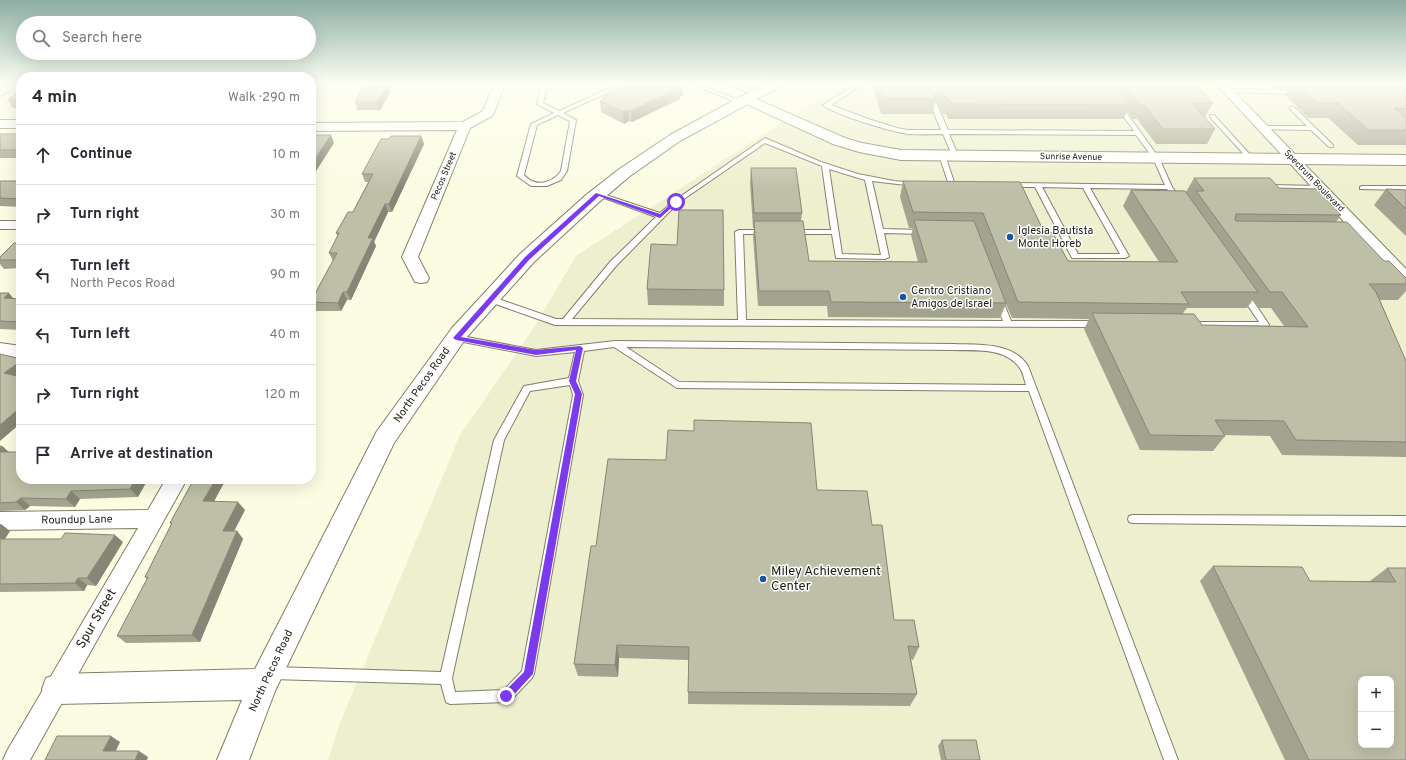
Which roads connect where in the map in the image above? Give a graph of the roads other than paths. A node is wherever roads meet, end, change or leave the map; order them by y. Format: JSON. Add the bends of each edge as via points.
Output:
{"nodes":[{"id":1,"x":476,"y":119,"type":"edge"},
{"id":2,"x":544,"y":119,"type":"edge"},
{"id":3,"x":572,"y":119,"type":"edge"},
{"id":4,"x":705,"y":119,"type":"edge"},
{"id":5,"x":800,"y":119,"type":"edge"},
{"id":6,"x":859,"y":119,"type":"edge"},
{"id":7,"x":940,"y":119,"type":"edge"},
{"id":8,"x":1129,"y":119,"type":"edge"},
{"id":9,"x":1215,"y":119,"type":"edge"},
{"id":10,"x":1256,"y":119,"type":"edge"},
{"id":11,"x":1304,"y":119,"type":"edge"},
{"id":12,"x":0,"y":124,"type":"edge"},
{"id":13,"x":16,"y":124,"type":"edge"},
{"id":14,"x":464,"y":126,"type":"junction"},
{"id":15,"x":316,"y":127,"type":"edge"},
{"id":16,"x":1264,"y":128,"type":"junction"},
{"id":17,"x":1313,"y":128,"type":"junction"},
{"id":18,"x":945,"y":132,"type":"junction"},
{"id":19,"x":1138,"y":133,"type":"junction"},
{"id":20,"x":1331,"y":146,"type":"dead end"},
{"id":21,"x":948,"y":155,"type":"junction"},
{"id":22,"x":1156,"y":158,"type":"junction"},
{"id":23,"x":1251,"y":159,"type":"junction"},
{"id":24,"x":1293,"y":159,"type":"junction"},
{"id":25,"x":1406,"y":160,"type":"edge"},
{"id":26,"x":825,"y":166,"type":"junction"},
{"id":27,"x":868,"y":178,"type":"junction"},
{"id":28,"x":923,"y":184,"type":"edge"},
{"id":29,"x":953,"y":185,"type":"edge"},
{"id":30,"x":1007,"y":185,"type":"edge"},
{"id":31,"x":1038,"y":186,"type":"junction"},
{"id":32,"x":1085,"y":186,"type":"junction"},
{"id":33,"x":1169,"y":187,"type":"junction"},
{"id":34,"x":1259,"y":187,"type":"edge"},
{"id":35,"x":1320,"y":188,"type":"junction"},
{"id":36,"x":1362,"y":188,"type":"dead end"},
{"id":37,"x":1406,"y":188,"type":"edge"},
{"id":38,"x":598,"y":194,"type":"junction"},
{"id":39,"x":1182,"y":206,"type":"edge"},
{"id":40,"x":660,"y":216,"type":"junction"},
{"id":41,"x":0,"y":225,"type":"edge"},
{"id":42,"x":16,"y":225,"type":"edge"},
{"id":43,"x":880,"y":231,"type":"junction"},
{"id":44,"x":835,"y":232,"type":"junction"},
{"id":45,"x":935,"y":232,"type":"edge"},
{"id":46,"x":421,"y":278,"type":"dead end"},
{"id":47,"x":1406,"y":278,"type":"edge"},
{"id":48,"x":1239,"y":288,"type":"edge"},
{"id":49,"x":998,"y":296,"type":"edge"},
{"id":50,"x":490,"y":299,"type":"junction"},
{"id":51,"x":565,"y":322,"type":"junction"},
{"id":52,"x":742,"y":323,"type":"junction"},
{"id":53,"x":1008,"y":324,"type":"junction"},
{"id":54,"x":1109,"y":324,"type":"edge"},
{"id":55,"x":1180,"y":325,"type":"edge"},
{"id":56,"x":456,"y":338,"type":"junction"},
{"id":57,"x":615,"y":344,"type":"junction"},
{"id":58,"x":580,"y":348,"type":"junction"},
{"id":59,"x":0,"y":349,"type":"edge"},
{"id":60,"x":16,"y":351,"type":"edge"},
{"id":61,"x":573,"y":381,"type":"junction"},
{"id":62,"x":1032,"y":388,"type":"junction"},
{"id":63,"x":174,"y":484,"type":"edge"},
{"id":64,"x":154,"y":520,"type":"junction"},
{"id":65,"x":1133,"y":520,"type":"dead end"},
{"id":66,"x":1406,"y":520,"type":"edge"},
{"id":67,"x":0,"y":521,"type":"edge"},
{"id":68,"x":266,"y":678,"type":"junction"},
{"id":69,"x":446,"y":678,"type":"junction"},
{"id":70,"x":57,"y":689,"type":"junction"},
{"id":71,"x":16,"y":760,"type":"edge"},
{"id":72,"x":233,"y":760,"type":"edge"},
{"id":73,"x":1171,"y":760,"type":"edge"}],
"edges":[{"from":1,"to":14,"type":"street"},
{"from":2,"to":3,"type":"lane","via":[[534,124],[520,176],[531,184],[548,184],[559,179],[564,171]]},
{"from":4,"to":38,"type":"main road","name":"North Pecos Road","via":[[624,173]]},
{"from":5,"to":21,"type":"main road","name":"Sunrise Avenue","via":[[839,141],[858,147],[901,155]]},
{"from":6,"to":18,"type":"lane","via":[[908,132]]},
{"from":7,"to":18,"type":"lane"},
{"from":8,"to":19,"type":"lane"},
{"from":9,"to":23,"type":"lane"},
{"from":10,"to":16,"type":"street","name":"Spectrum Boulevard"},
{"from":11,"to":17,"type":"lane"},
{"from":12,"to":13,"type":"street"},
{"from":14,"to":15,"type":"street"},
{"from":14,"to":46,"type":"street","name":"Pecos Street","via":[[410,257]]},
{"from":16,"to":17,"type":"lane"},
{"from":16,"to":24,"type":"street","name":"Spectrum Boulevard"},
{"from":17,"to":20,"type":"lane"},
{"from":18,"to":19,"type":"lane"},
{"from":18,"to":21,"type":"lane"},
{"from":19,"to":22,"type":"lane"},
{"from":21,"to":22,"type":"main road","name":"Sunrise Avenue"},
{"from":21,"to":29,"type":"lane"},
{"from":22,"to":23,"type":"main road","name":"Sunrise Avenue"},
{"from":22,"to":33,"type":"lane"},
{"from":23,"to":24,"type":"main road","name":"Sunrise Avenue"},
{"from":24,"to":25,"type":"main road","name":"Sunrise Avenue"},
{"from":24,"to":35,"type":"street","name":"Spectrum Boulevard"},
{"from":26,"to":27,"type":"lane"},
{"from":26,"to":40,"type":"lane","via":[[765,140]]},
{"from":26,"to":44,"type":"lane"},
{"from":27,"to":28,"type":"lane"},
{"from":27,"to":43,"type":"lane"},
{"from":30,"to":31,"type":"lane"},
{"from":31,"to":32,"type":"lane"},
{"from":31,"to":32,"type":"lane","via":[[1075,256],[1125,256]]},
{"from":32,"to":33,"type":"lane"},
{"from":33,"to":39,"type":"lane"},
{"from":34,"to":35,"type":"lane"},
{"from":35,"to":47,"type":"street","name":"Spectrum Boulevard","via":[[1360,234]]},
{"from":36,"to":37,"type":"lane"},
{"from":38,"to":40,"type":"lane"},
{"from":38,"to":50,"type":"main road","name":"North Pecos Road","via":[[527,258]]},
{"from":40,"to":51,"type":"lane","via":[[613,264]]},
{"from":41,"to":42,"type":"street"},
{"from":43,"to":44,"type":"lane","via":[[885,257],[839,256]]},
{"from":43,"to":45,"type":"lane"},
{"from":44,"to":52,"type":"lane","via":[[739,232]]},
{"from":48,"to":55,"type":"lane","via":[[1265,325]]},
{"from":49,"to":53,"type":"lane"},
{"from":50,"to":51,"type":"lane","via":[[555,322]]},
{"from":50,"to":56,"type":"main road","name":"North Pecos Road"},
{"from":51,"to":52,"type":"lane"},
{"from":52,"to":53,"type":"lane"},
{"from":53,"to":54,"type":"lane"},
{"from":56,"to":58,"type":"lane","via":[[536,353]]},
{"from":56,"to":68,"type":"main road","name":"North Pecos Road","via":[[385,438]]},
{"from":57,"to":58,"type":"lane"},
{"from":57,"to":62,"type":"lane","via":[[677,385]]},
{"from":57,"to":62,"type":"lane","via":[[996,349],[1012,355],[1024,366]]},
{"from":58,"to":61,"type":"lane"},
{"from":59,"to":60,"type":"street"},
{"from":61,"to":69,"type":"lane","via":[[527,388],[499,440]]},
{"from":61,"to":69,"type":"lane","via":[[578,394],[528,674],[506,696],[450,698]]},
{"from":62,"to":73,"type":"lane"},
{"from":63,"to":64,"type":"street","name":"Spur Street"},
{"from":64,"to":67,"type":"street","name":"Roundup Lane"},
{"from":64,"to":70,"type":"street","name":"Spur Street"},
{"from":65,"to":66,"type":"lane"},
{"from":68,"to":69,"type":"lane"},
{"from":68,"to":70,"type":"main road"},
{"from":68,"to":72,"type":"main road","name":"North Pecos Road"},
{"from":70,"to":71,"type":"street","name":"Spur Street"}]}
